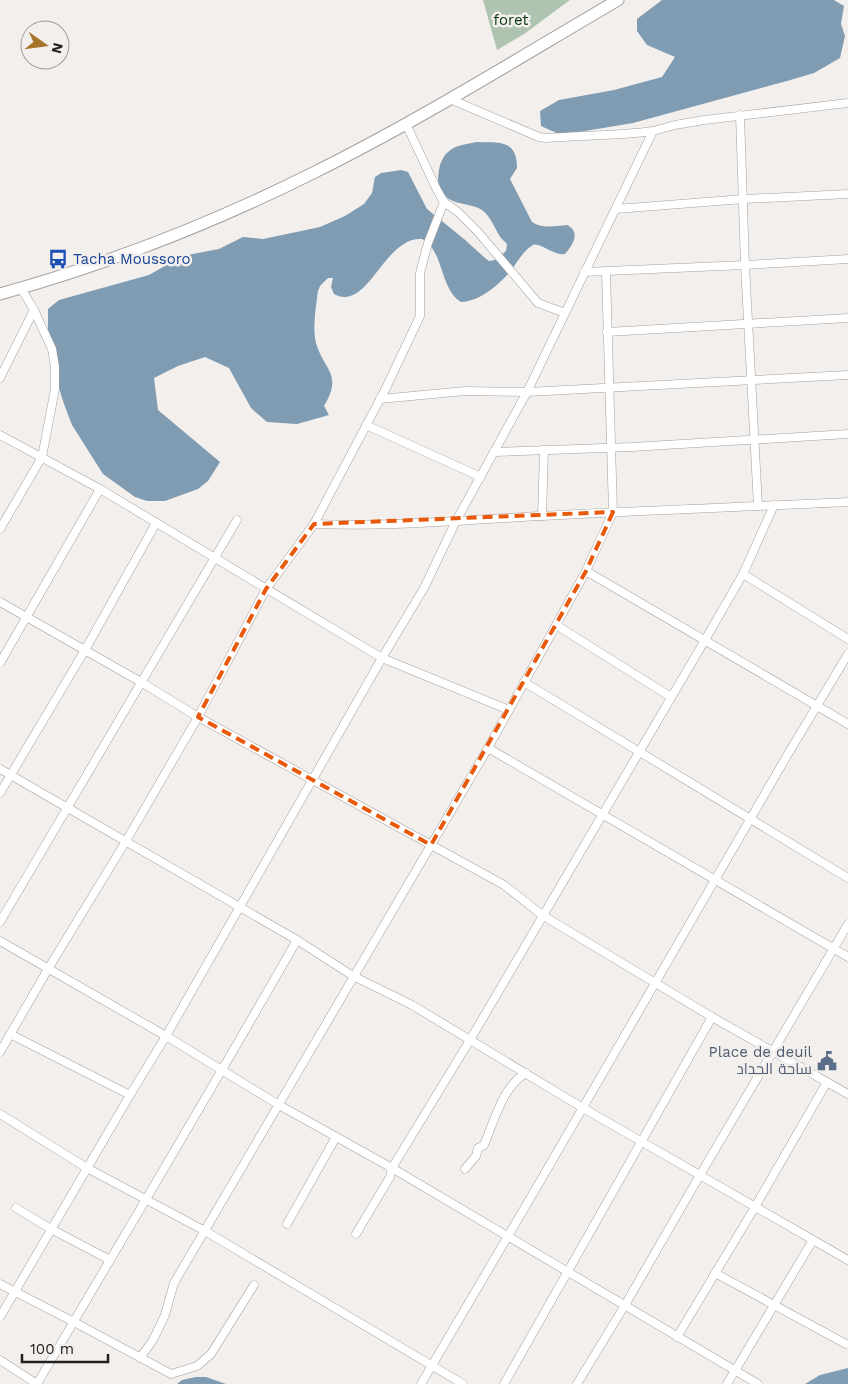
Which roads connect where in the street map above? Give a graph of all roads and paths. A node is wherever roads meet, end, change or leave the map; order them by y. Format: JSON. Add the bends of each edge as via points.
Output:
{"nodes":[{"id":1,"x":618,"y":0,"type":"edge"},
{"id":2,"x":450,"y":99,"type":"junction"},
{"id":3,"x":848,"y":103,"type":"edge"},
{"id":4,"x":740,"y":115,"type":"junction"},
{"id":5,"x":406,"y":124,"type":"junction"},
{"id":6,"x":653,"y":131,"type":"junction"},
{"id":7,"x":848,"y":194,"type":"edge"},
{"id":8,"x":744,"y":199,"type":"junction"},
{"id":9,"x":444,"y":202,"type":"junction"},
{"id":10,"x":616,"y":209,"type":"junction"},
{"id":11,"x":848,"y":259,"type":"edge"},
{"id":12,"x":745,"y":266,"type":"junction"},
{"id":13,"x":584,"y":272,"type":"junction"},
{"id":14,"x":606,"y":273,"type":"junction"},
{"id":15,"x":21,"y":288,"type":"junction"},
{"id":16,"x":0,"y":294,"type":"edge"},
{"id":17,"x":34,"y":310,"type":"junction"},
{"id":18,"x":565,"y":313,"type":"junction"},
{"id":19,"x":848,"y":318,"type":"edge"},
{"id":20,"x":748,"y":324,"type":"junction"},
{"id":21,"x":607,"y":332,"type":"junction"},
{"id":22,"x":848,"y":376,"type":"edge"},
{"id":23,"x":0,"y":378,"type":"edge"},
{"id":24,"x":751,"y":381,"type":"junction"},
{"id":25,"x":609,"y":388,"type":"junction"},
{"id":26,"x":527,"y":392,"type":"junction"},
{"id":27,"x":380,"y":399,"type":"junction"},
{"id":28,"x":366,"y":426,"type":"junction"},
{"id":29,"x":0,"y":434,"type":"edge"},
{"id":30,"x":848,"y":434,"type":"edge"},
{"id":31,"x":754,"y":439,"type":"junction"},
{"id":32,"x":611,"y":447,"type":"junction"},
{"id":33,"x":544,"y":450,"type":"junction"},
{"id":34,"x":494,"y":452,"type":"junction"},
{"id":35,"x":42,"y":457,"type":"junction"},
{"id":36,"x":481,"y":477,"type":"junction"},
{"id":37,"x":100,"y":489,"type":"junction"},
{"id":38,"x":848,"y":502,"type":"edge"},
{"id":39,"x":758,"y":506,"type":"junction"},
{"id":40,"x":774,"y":506,"type":"junction"},
{"id":41,"x":613,"y":512,"type":"junction"},
{"id":42,"x":542,"y":516,"type":"junction"},
{"id":43,"x":237,"y":520,"type":"dead end"},
{"id":44,"x":456,"y":522,"type":"junction"},
{"id":45,"x":156,"y":523,"type":"junction"},
{"id":46,"x":314,"y":524,"type":"junction"},
{"id":47,"x":0,"y":529,"type":"edge"},
{"id":48,"x":213,"y":558,"type":"junction"},
{"id":49,"x":586,"y":571,"type":"junction"},
{"id":50,"x":742,"y":574,"type":"junction"},
{"id":51,"x":266,"y":589,"type":"junction"},
{"id":52,"x":0,"y":602,"type":"edge"},
{"id":53,"x":26,"y":618,"type":"junction"},
{"id":54,"x":556,"y":625,"type":"junction"},
{"id":55,"x":848,"y":638,"type":"edge"},
{"id":56,"x":705,"y":640,"type":"junction"},
{"id":57,"x":85,"y":650,"type":"junction"},
{"id":58,"x":848,"y":654,"type":"edge"},
{"id":59,"x":382,"y":658,"type":"junction"},
{"id":60,"x":0,"y":663,"type":"edge"},
{"id":61,"x":141,"y":682,"type":"junction"},
{"id":62,"x":524,"y":682,"type":"junction"},
{"id":63,"x":671,"y":697,"type":"junction"},
{"id":64,"x":818,"y":706,"type":"junction"},
{"id":65,"x":509,"y":710,"type":"junction"},
{"id":66,"x":198,"y":717,"type":"junction"},
{"id":67,"x":848,"y":724,"type":"edge"},
{"id":68,"x":488,"y":748,"type":"junction"},
{"id":69,"x":639,"y":751,"type":"junction"},
{"id":70,"x":0,"y":769,"type":"edge"},
{"id":71,"x":10,"y":776,"type":"junction"},
{"id":72,"x":313,"y":780,"type":"junction"},
{"id":73,"x":0,"y":793,"type":"edge"},
{"id":74,"x":67,"y":808,"type":"junction"},
{"id":75,"x":602,"y":814,"type":"junction"},
{"id":76,"x":750,"y":819,"type":"junction"},
{"id":77,"x":126,"y":841,"type":"junction"},
{"id":78,"x":431,"y":845,"type":"junction"},
{"id":79,"x":848,"y":878,"type":"edge"},
{"id":80,"x":715,"y":880,"type":"junction"},
{"id":81,"x":240,"y":908,"type":"junction"},
{"id":82,"x":542,"y":915,"type":"junction"},
{"id":83,"x":0,"y":922,"type":"edge"},
{"id":84,"x":848,"y":924,"type":"edge"},
{"id":85,"x":297,"y":940,"type":"junction"},
{"id":86,"x":0,"y":941,"type":"edge"},
{"id":87,"x":834,"y":950,"type":"junction"},
{"id":88,"x":848,"y":957,"type":"edge"},
{"id":89,"x":48,"y":969,"type":"junction"},
{"id":90,"x":353,"y":976,"type":"junction"},
{"id":91,"x":655,"y":983,"type":"junction"},
{"id":92,"x":712,"y":1017,"type":"junction"},
{"id":93,"x":10,"y":1034,"type":"junction"},
{"id":94,"x":166,"y":1036,"type":"junction"},
{"id":95,"x":470,"y":1040,"type":"junction"},
{"id":96,"x":773,"y":1051,"type":"junction"},
{"id":97,"x":0,"y":1052,"type":"edge"},
{"id":98,"x":222,"y":1070,"type":"junction"},
{"id":99,"x":526,"y":1073,"type":"junction"},
{"id":100,"x":827,"y":1082,"type":"junction"},
{"id":101,"x":848,"y":1094,"type":"edge"},
{"id":102,"x":130,"y":1095,"type":"junction"},
{"id":103,"x":279,"y":1105,"type":"junction"},
{"id":104,"x":583,"y":1108,"type":"junction"},
{"id":105,"x":0,"y":1114,"type":"edge"},
{"id":106,"x":336,"y":1137,"type":"junction"},
{"id":107,"x":641,"y":1142,"type":"junction"},
{"id":108,"x":87,"y":1168,"type":"junction"},
{"id":109,"x":392,"y":1168,"type":"junction"},
{"id":110,"x":465,"y":1169,"type":"dead end"},
{"id":111,"x":700,"y":1175,"type":"junction"},
{"id":112,"x":147,"y":1200,"type":"junction"},
{"id":113,"x":755,"y":1207,"type":"junction"},
{"id":114,"x":16,"y":1208,"type":"dead end"},
{"id":115,"x":287,"y":1224,"type":"dead end"},
{"id":116,"x":51,"y":1230,"type":"junction"},
{"id":117,"x":205,"y":1231,"type":"junction"},
{"id":118,"x":356,"y":1234,"type":"dead end"},
{"id":119,"x":507,"y":1236,"type":"junction"},
{"id":120,"x":813,"y":1240,"type":"junction"},
{"id":121,"x":110,"y":1260,"type":"junction"},
{"id":122,"x":848,"y":1260,"type":"edge"},
{"id":123,"x":568,"y":1271,"type":"junction"},
{"id":124,"x":715,"y":1273,"type":"junction"},
{"id":125,"x":0,"y":1284,"type":"edge"},
{"id":126,"x":254,"y":1285,"type":"dead end"},
{"id":127,"x":14,"y":1292,"type":"junction"},
{"id":128,"x":625,"y":1305,"type":"junction"},
{"id":129,"x":774,"y":1305,"type":"junction"},
{"id":130,"x":0,"y":1317,"type":"edge"},
{"id":131,"x":74,"y":1322,"type":"junction"},
{"id":132,"x":677,"y":1337,"type":"junction"},
{"id":133,"x":846,"y":1344,"type":"dead end"},
{"id":134,"x":140,"y":1358,"type":"junction"},
{"id":135,"x":0,"y":1360,"type":"edge"},
{"id":136,"x":432,"y":1365,"type":"junction"},
{"id":137,"x":735,"y":1371,"type":"junction"},
{"id":138,"x":37,"y":1384,"type":"edge"},
{"id":139,"x":421,"y":1384,"type":"edge"},
{"id":140,"x":463,"y":1384,"type":"edge"},
{"id":141,"x":504,"y":1384,"type":"edge"},
{"id":142,"x":578,"y":1384,"type":"edge"},
{"id":143,"x":727,"y":1384,"type":"edge"},
{"id":144,"x":758,"y":1384,"type":"edge"}],
"edges":[{"from":1,"to":2,"type":"highway"},
{"from":2,"to":5,"type":"highway"},
{"from":2,"to":6,"type":"street","via":[[539,137]]},
{"from":3,"to":4,"type":"street"},
{"from":4,"to":6,"type":"street"},
{"from":4,"to":8,"type":"street"},
{"from":5,"to":9,"type":"street"},
{"from":5,"to":15,"type":"highway","via":[[313,173],[212,220]]},
{"from":6,"to":10,"type":"street"},
{"from":7,"to":8,"type":"street"},
{"from":8,"to":10,"type":"street"},
{"from":8,"to":12,"type":"street"},
{"from":9,"to":18,"type":"street","via":[[472,225],[538,304]]},
{"from":9,"to":27,"type":"street","via":[[420,273],[420,316]]},
{"from":10,"to":13,"type":"street"},
{"from":11,"to":12,"type":"street"},
{"from":12,"to":14,"type":"street"},
{"from":12,"to":20,"type":"street"},
{"from":13,"to":14,"type":"street"},
{"from":13,"to":18,"type":"street"},
{"from":14,"to":21,"type":"street"},
{"from":15,"to":16,"type":"highway"},
{"from":15,"to":17,"type":"street"},
{"from":17,"to":23,"type":"street"},
{"from":17,"to":35,"type":"street","via":[[52,349],[55,376]]},
{"from":18,"to":26,"type":"street"},
{"from":19,"to":20,"type":"street"},
{"from":20,"to":21,"type":"street"},
{"from":20,"to":24,"type":"street"},
{"from":21,"to":25,"type":"street"},
{"from":22,"to":24,"type":"street"},
{"from":24,"to":25,"type":"street"},
{"from":24,"to":31,"type":"street"},
{"from":25,"to":26,"type":"street"},
{"from":25,"to":32,"type":"street"},
{"from":26,"to":27,"type":"street","via":[[465,390]]},
{"from":26,"to":34,"type":"street"},
{"from":27,"to":28,"type":"street"},
{"from":28,"to":36,"type":"street"},
{"from":28,"to":46,"type":"street"},
{"from":29,"to":35,"type":"street"},
{"from":30,"to":31,"type":"street"},
{"from":31,"to":32,"type":"street"},
{"from":31,"to":39,"type":"street"},
{"from":32,"to":33,"type":"street"},
{"from":32,"to":41,"type":"street"},
{"from":33,"to":34,"type":"street"},
{"from":33,"to":42,"type":"street"},
{"from":34,"to":36,"type":"street"},
{"from":35,"to":37,"type":"street"},
{"from":35,"to":47,"type":"street"},
{"from":36,"to":44,"type":"street"},
{"from":37,"to":45,"type":"street"},
{"from":37,"to":53,"type":"street"},
{"from":38,"to":40,"type":"street"},
{"from":39,"to":40,"type":"street"},
{"from":39,"to":41,"type":"street"},
{"from":40,"to":50,"type":"street"},
{"from":41,"to":42,"type":"street"},
{"from":41,"to":49,"type":"street"},
{"from":42,"to":44,"type":"street"},
{"from":43,"to":48,"type":"street"},
{"from":44,"to":46,"type":"street"},
{"from":44,"to":59,"type":"street","via":[[424,588]]},
{"from":45,"to":48,"type":"street"},
{"from":45,"to":57,"type":"street"},
{"from":46,"to":51,"type":"street"},
{"from":48,"to":51,"type":"street"},
{"from":48,"to":61,"type":"street"},
{"from":49,"to":54,"type":"street"},
{"from":49,"to":56,"type":"street"},
{"from":50,"to":55,"type":"street"},
{"from":50,"to":56,"type":"street"},
{"from":51,"to":59,"type":"street"},
{"from":51,"to":66,"type":"street"},
{"from":52,"to":53,"type":"street"},
{"from":53,"to":57,"type":"street"},
{"from":53,"to":60,"type":"street"},
{"from":54,"to":62,"type":"street"},
{"from":54,"to":63,"type":"street"},
{"from":56,"to":63,"type":"street"},
{"from":56,"to":64,"type":"street"},
{"from":57,"to":61,"type":"street"},
{"from":57,"to":71,"type":"street"},
{"from":58,"to":64,"type":"street"},
{"from":59,"to":65,"type":"street"},
{"from":59,"to":72,"type":"street"},
{"from":61,"to":66,"type":"street"},
{"from":61,"to":74,"type":"street"},
{"from":62,"to":65,"type":"street"},
{"from":62,"to":69,"type":"street"},
{"from":63,"to":69,"type":"street"},
{"from":64,"to":67,"type":"street"},
{"from":64,"to":76,"type":"street"},
{"from":65,"to":68,"type":"street"},
{"from":66,"to":72,"type":"street"},
{"from":66,"to":77,"type":"street"},
{"from":68,"to":75,"type":"street"},
{"from":68,"to":78,"type":"street"},
{"from":69,"to":75,"type":"street"},
{"from":69,"to":76,"type":"street"},
{"from":70,"to":71,"type":"street"},
{"from":71,"to":73,"type":"street"},
{"from":71,"to":74,"type":"street"},
{"from":72,"to":78,"type":"street"},
{"from":72,"to":81,"type":"street"},
{"from":74,"to":77,"type":"street"},
{"from":74,"to":83,"type":"street"},
{"from":75,"to":80,"type":"street"},
{"from":75,"to":82,"type":"street"},
{"from":76,"to":79,"type":"street"},
{"from":76,"to":80,"type":"street"},
{"from":77,"to":81,"type":"street"},
{"from":77,"to":89,"type":"street"},
{"from":78,"to":82,"type":"street","via":[[504,885]]},
{"from":78,"to":90,"type":"street"},
{"from":80,"to":87,"type":"street"},
{"from":80,"to":91,"type":"street"},
{"from":81,"to":85,"type":"street"},
{"from":81,"to":94,"type":"street"},
{"from":82,"to":91,"type":"street"},
{"from":82,"to":95,"type":"street"},
{"from":84,"to":87,"type":"street"},
{"from":85,"to":90,"type":"street"},
{"from":85,"to":98,"type":"street"},
{"from":86,"to":89,"type":"street"},
{"from":87,"to":88,"type":"street"},
{"from":87,"to":96,"type":"street"},
{"from":89,"to":93,"type":"street"},
{"from":89,"to":94,"type":"street"},
{"from":90,"to":95,"type":"street","via":[[412,1005]]},
{"from":90,"to":103,"type":"street"},
{"from":91,"to":92,"type":"street"},
{"from":91,"to":104,"type":"street"},
{"from":92,"to":96,"type":"street"},
{"from":92,"to":107,"type":"street"},
{"from":93,"to":97,"type":"street"},
{"from":93,"to":102,"type":"street"},
{"from":94,"to":98,"type":"street"},
{"from":94,"to":102,"type":"street"},
{"from":95,"to":99,"type":"street"},
{"from":95,"to":109,"type":"street"},
{"from":96,"to":100,"type":"street"},
{"from":96,"to":111,"type":"street"},
{"from":98,"to":103,"type":"street"},
{"from":98,"to":112,"type":"street"},
{"from":99,"to":104,"type":"street"},
{"from":99,"to":110,"type":"street","via":[[514,1082],[484,1145],[478,1148],[476,1156]]},
{"from":100,"to":101,"type":"street"},
{"from":100,"to":113,"type":"street"},
{"from":102,"to":108,"type":"street"},
{"from":103,"to":106,"type":"street"},
{"from":103,"to":117,"type":"street"},
{"from":104,"to":107,"type":"street"},
{"from":104,"to":119,"type":"street"},
{"from":105,"to":108,"type":"street"},
{"from":106,"to":109,"type":"street"},
{"from":106,"to":115,"type":"street"},
{"from":107,"to":111,"type":"street"},
{"from":107,"to":123,"type":"street"},
{"from":108,"to":112,"type":"street"},
{"from":108,"to":116,"type":"street"},
{"from":109,"to":118,"type":"street","via":[[390,1177]]},
{"from":109,"to":119,"type":"street"},
{"from":111,"to":113,"type":"street"},
{"from":111,"to":128,"type":"street"},
{"from":112,"to":117,"type":"street"},
{"from":112,"to":121,"type":"street"},
{"from":113,"to":120,"type":"street"},
{"from":113,"to":124,"type":"street"},
{"from":114,"to":116,"type":"street"},
{"from":116,"to":121,"type":"street"},
{"from":116,"to":127,"type":"street"},
{"from":117,"to":134,"type":"street","via":[[174,1283],[165,1315]]},
{"from":117,"to":136,"type":"street"},
{"from":119,"to":123,"type":"street"},
{"from":119,"to":136,"type":"street"},
{"from":120,"to":122,"type":"street"},
{"from":120,"to":129,"type":"street"},
{"from":121,"to":131,"type":"street"},
{"from":123,"to":128,"type":"street"},
{"from":123,"to":141,"type":"street"},
{"from":124,"to":129,"type":"street"},
{"from":124,"to":132,"type":"street"},
{"from":125,"to":127,"type":"street"},
{"from":126,"to":134,"type":"street","via":[[211,1354],[196,1366],[170,1374]]},
{"from":127,"to":130,"type":"street"},
{"from":127,"to":131,"type":"street"},
{"from":128,"to":132,"type":"street"},
{"from":128,"to":142,"type":"street"},
{"from":129,"to":133,"type":"street"},
{"from":129,"to":137,"type":"street"},
{"from":131,"to":134,"type":"street"},
{"from":131,"to":138,"type":"street"},
{"from":132,"to":137,"type":"street"},
{"from":135,"to":138,"type":"street"},
{"from":136,"to":139,"type":"street"},
{"from":136,"to":140,"type":"street"},
{"from":137,"to":143,"type":"street"},
{"from":137,"to":144,"type":"street"}]}
